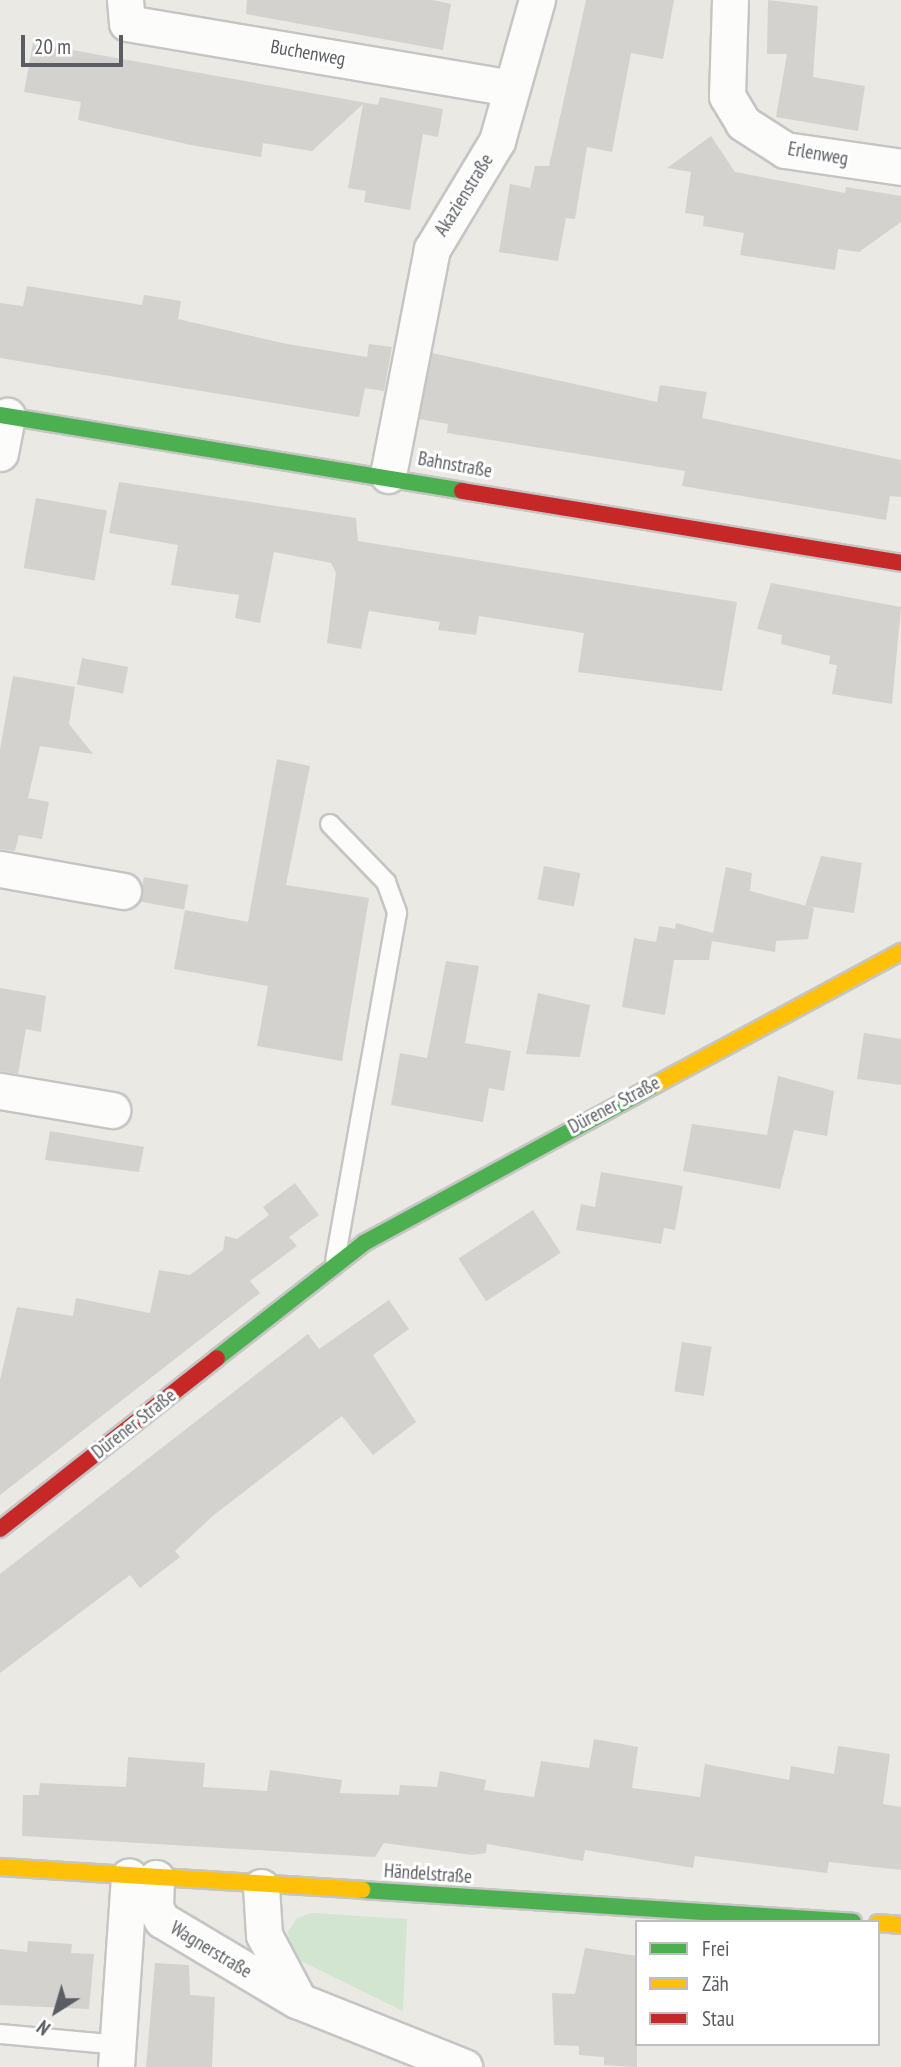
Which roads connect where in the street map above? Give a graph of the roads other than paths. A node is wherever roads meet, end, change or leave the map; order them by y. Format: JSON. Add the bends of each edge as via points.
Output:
{"nodes":[{"id":1,"x":125,"y":0,"type":"edge"},
{"id":2,"x":537,"y":0,"type":"edge"},
{"id":3,"x":730,"y":0,"type":"edge"},
{"id":4,"x":511,"y":88,"type":"junction"},
{"id":5,"x":901,"y":167,"type":"edge"},
{"id":6,"x":3,"y":416,"type":"edge"},
{"id":7,"x":0,"y":453,"type":"edge"},
{"id":8,"x":388,"y":475,"type":"junction"},
{"id":9,"x":901,"y":563,"type":"edge"},
{"id":10,"x":330,"y":824,"type":"dead end"},
{"id":11,"x":0,"y":869,"type":"edge"},
{"id":12,"x":122,"y":891,"type":"dead end"},
{"id":13,"x":901,"y":952,"type":"edge"},
{"id":14,"x":0,"y":1091,"type":"edge"},
{"id":15,"x":112,"y":1110,"type":"dead end"},
{"id":16,"x":334,"y":1267,"type":"junction"},
{"id":17,"x":0,"y":1529,"type":"edge"},
{"id":18,"x":0,"y":1867,"type":"edge"},
{"id":19,"x":142,"y":1877,"type":"junction"},
{"id":20,"x":261,"y":1888,"type":"junction"},
{"id":21,"x":818,"y":1920,"type":"edge"},
{"id":22,"x":880,"y":1923,"type":"edge"},
{"id":23,"x":901,"y":1925,"type":"edge"},
{"id":24,"x":299,"y":2001,"type":"junction"},
{"id":25,"x":0,"y":2034,"type":"edge"},
{"id":26,"x":117,"y":2056,"type":"edge"},
{"id":27,"x":464,"y":2067,"type":"edge"}],
"edges":[{"from":1,"to":4,"type":"street","name":"Buchenweg","via":[[128,23]]},
{"from":2,"to":4,"type":"street","name":"Akazienstraße"},
{"from":3,"to":5,"type":"street","name":"Erlenweg","via":[[727,96],[743,123],[785,150]]},
{"from":4,"to":8,"type":"street","name":"Akazienstraße","via":[[497,141],[432,249]]},
{"from":6,"to":7,"type":"street"},
{"from":6,"to":8,"type":"street","name":"Bahnstraße"},
{"from":8,"to":9,"type":"street","name":"Bahnstraße"},
{"from":10,"to":16,"type":"lane","via":[[387,882],[397,913]]},
{"from":11,"to":12,"type":"street"},
{"from":13,"to":16,"type":"street","name":"Dürener Straße","via":[[427,1205]]},
{"from":14,"to":15,"type":"street"},
{"from":16,"to":17,"type":"street","name":"Dürener Straße"},
{"from":18,"to":19,"type":"street","name":"Händelstraße"},
{"from":19,"to":20,"type":"street","name":"Händelstraße"},
{"from":19,"to":24,"type":"street","name":"Wagnerstraße","via":[[162,1920]]},
{"from":19,"to":26,"type":"street"},
{"from":20,"to":21,"type":"street","name":"Händelstraße"},
{"from":20,"to":24,"type":"street","name":"Wagnerstraße","via":[[264,1935]]},
{"from":22,"to":23,"type":"street"},
{"from":24,"to":27,"type":"street","name":"Wagnerstraße"},
{"from":25,"to":26,"type":"lane"}]}
